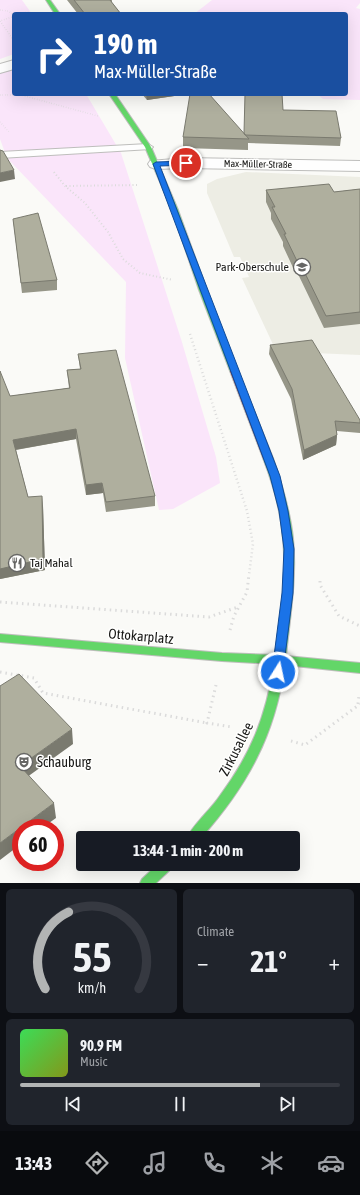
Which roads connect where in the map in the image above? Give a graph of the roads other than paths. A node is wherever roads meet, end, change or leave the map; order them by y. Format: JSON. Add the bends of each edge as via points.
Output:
{"nodes":[{"id":1,"x":48,"y":0,"type":"edge"},
{"id":2,"x":57,"y":12,"type":"edge"},
{"id":3,"x":12,"y":65,"type":"edge"},
{"id":4,"x":0,"y":69,"type":"edge"},
{"id":5,"x":113,"y":96,"type":"edge"},
{"id":6,"x":148,"y":147,"type":"junction"},
{"id":7,"x":0,"y":155,"type":"edge"},
{"id":8,"x":156,"y":164,"type":"junction"},
{"id":9,"x":360,"y":166,"type":"edge"},
{"id":10,"x":0,"y":638,"type":"edge"},
{"id":11,"x":280,"y":660,"type":"junction"},
{"id":12,"x":360,"y":668,"type":"edge"},
{"id":13,"x":199,"y":831,"type":"edge"},
{"id":14,"x":160,"y":871,"type":"edge"},
{"id":15,"x":147,"y":883,"type":"edge"}],
"edges":[{"from":1,"to":2,"type":"main road"},
{"from":3,"to":4,"type":"street"},
{"from":5,"to":6,"type":"main road","name":"Zirkusallee"},
{"from":6,"to":7,"type":"lane"},
{"from":6,"to":8,"type":"main road","name":"Zirkusallee"},
{"from":8,"to":9,"type":"street","name":"Max-Müller-Straße"},
{"from":8,"to":11,"type":"main road","name":"Zirkusallee","via":[[275,476],[289,549],[288,593]]},
{"from":10,"to":11,"type":"main road","name":"Ottokarplatz"},
{"from":11,"to":12,"type":"main road","name":"Ottokarplatz"},
{"from":11,"to":13,"type":"main road","name":"Zirkusallee","via":[[262,732],[238,780]]},
{"from":14,"to":15,"type":"main road"}]}
